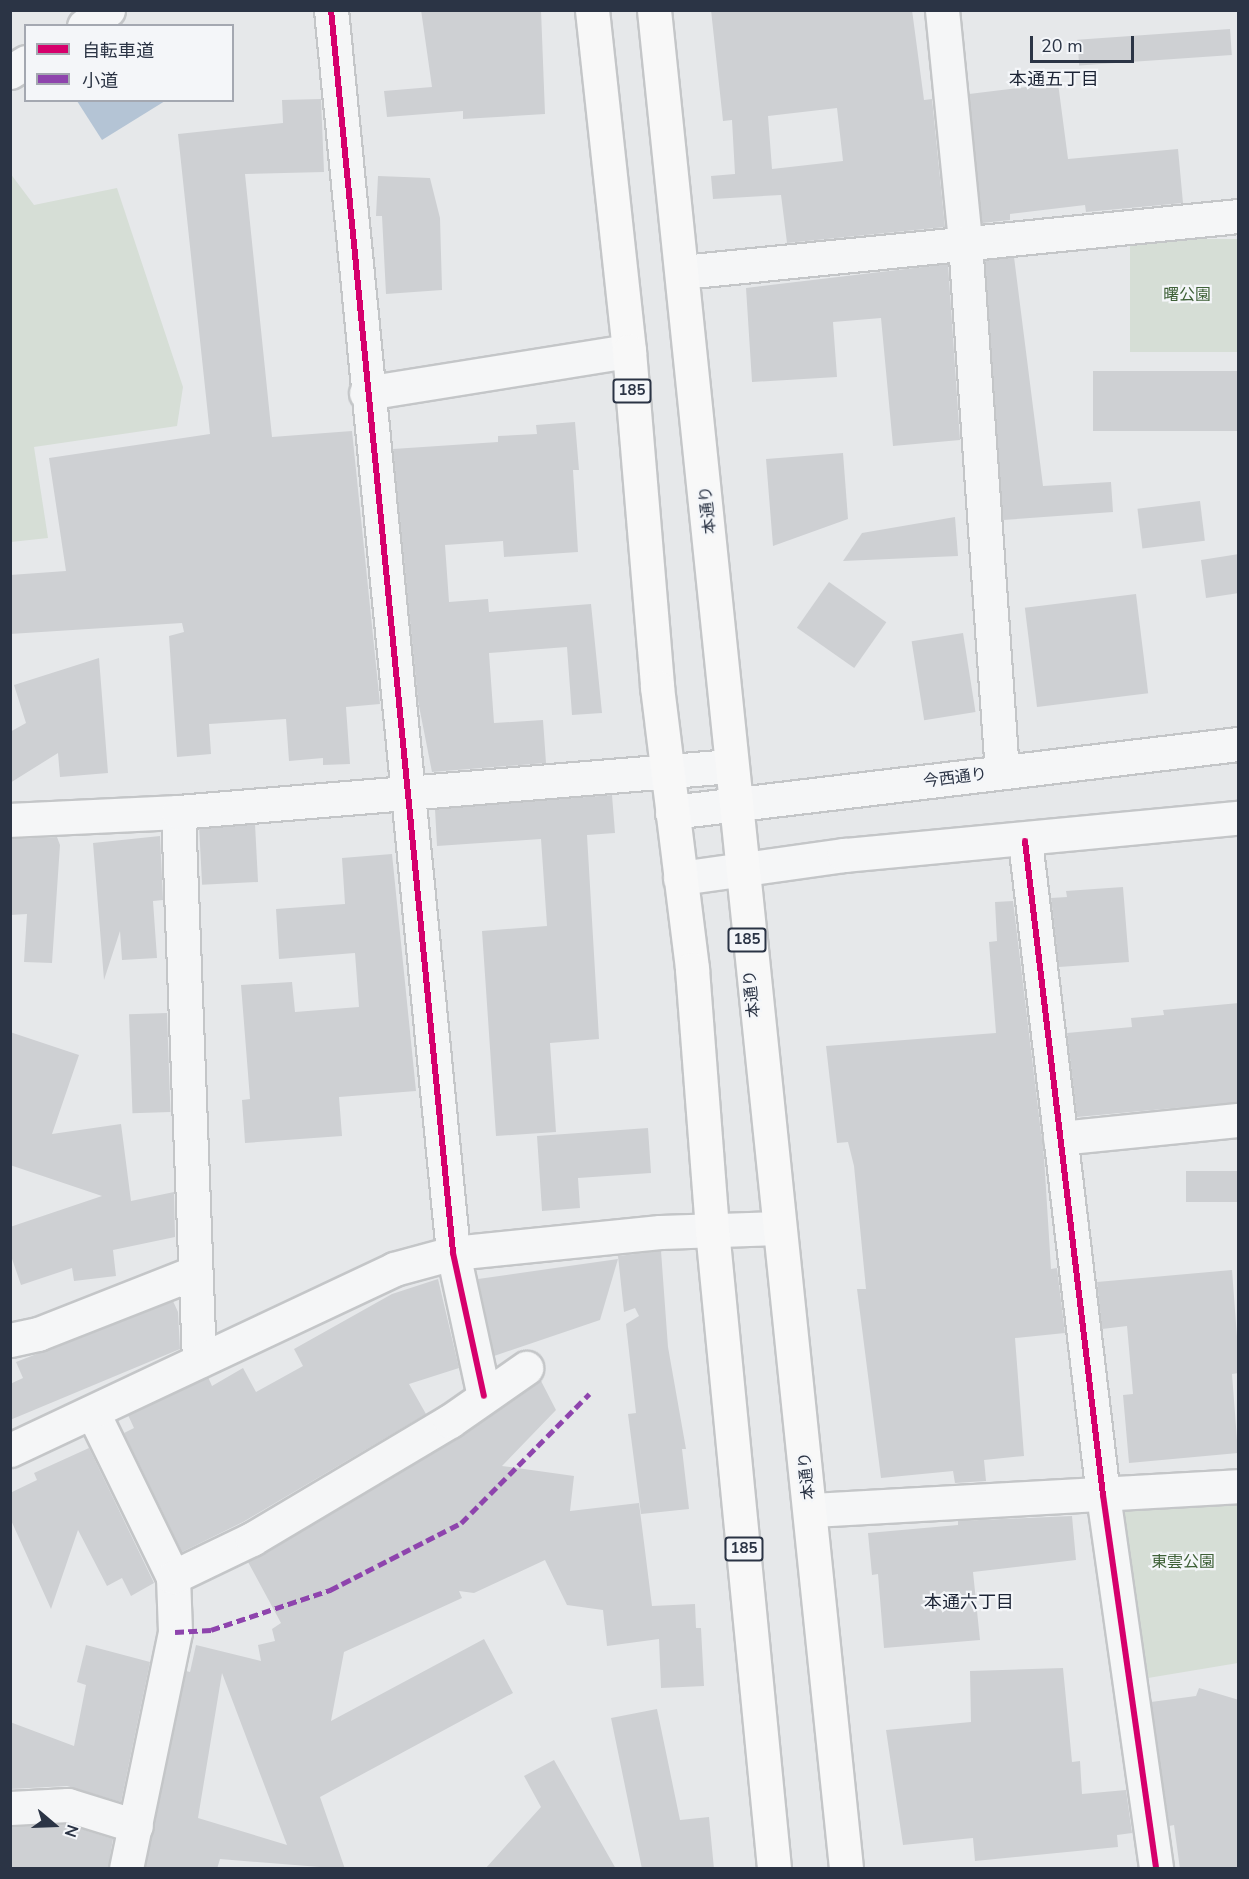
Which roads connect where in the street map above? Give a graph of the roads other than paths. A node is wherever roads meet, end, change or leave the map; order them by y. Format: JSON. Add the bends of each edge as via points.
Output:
{"nodes":[{"id":1,"x":108,"y":10,"type":"edge"},
{"id":2,"x":331,"y":10,"type":"edge"},
{"id":3,"x":592,"y":10,"type":"edge"},
{"id":4,"x":654,"y":10,"type":"edge"},
{"id":5,"x":942,"y":10,"type":"edge"},
{"id":6,"x":87,"y":24,"type":"edge"},
{"id":7,"x":24,"y":63,"type":"edge"},
{"id":8,"x":10,"y":72,"type":"edge"},
{"id":9,"x":1239,"y":216,"type":"edge"},
{"id":10,"x":965,"y":242,"type":"junction"},
{"id":11,"x":683,"y":272,"type":"junction"},
{"id":12,"x":629,"y":351,"type":"junction"},
{"id":13,"x":366,"y":393,"type":"junction"},
{"id":14,"x":1239,"y":744,"type":"edge"},
{"id":15,"x":731,"y":766,"type":"junction"},
{"id":16,"x":667,"y":771,"type":"junction"},
{"id":17,"x":1002,"y":772,"type":"junction"},
{"id":18,"x":405,"y":790,"type":"junction"},
{"id":19,"x":734,"y":804,"type":"junction"},
{"id":20,"x":178,"y":812,"type":"junction"},
{"id":21,"x":672,"y":812,"type":"junction"},
{"id":22,"x":1239,"y":818,"type":"edge"},
{"id":23,"x":10,"y":820,"type":"edge"},
{"id":24,"x":1025,"y":841,"type":"junction"},
{"id":25,"x":741,"y":869,"type":"junction"},
{"id":26,"x":680,"y":878,"type":"junction"},
{"id":27,"x":1239,"y":1120,"type":"edge"},
{"id":28,"x":1060,"y":1138,"type":"junction"},
{"id":29,"x":779,"y":1228,"type":"junction"},
{"id":30,"x":712,"y":1230,"type":"junction"},
{"id":31,"x":453,"y":1253,"type":"junction"},
{"id":32,"x":195,"y":1272,"type":"junction"},
{"id":33,"x":10,"y":1340,"type":"edge"},
{"id":34,"x":199,"y":1361,"type":"junction"},
{"id":35,"x":526,"y":1368,"type":"dead end"},
{"id":36,"x":484,"y":1396,"type":"junction"},
{"id":37,"x":93,"y":1413,"type":"junction"},
{"id":38,"x":10,"y":1450,"type":"edge"},
{"id":39,"x":1239,"y":1486,"type":"edge"},
{"id":40,"x":1103,"y":1495,"type":"junction"},
{"id":41,"x":811,"y":1510,"type":"junction"},
{"id":42,"x":173,"y":1578,"type":"junction"},
{"id":43,"x":10,"y":1808,"type":"edge"},
{"id":44,"x":135,"y":1826,"type":"junction"},
{"id":45,"x":126,"y":1869,"type":"edge"},
{"id":46,"x":774,"y":1869,"type":"edge"},
{"id":47,"x":846,"y":1869,"type":"edge"},
{"id":48,"x":1156,"y":1869,"type":"edge"}],
"edges":[{"from":1,"to":6,"type":"street"},
{"from":2,"to":13,"type":"street"},
{"from":3,"to":12,"type":"highway","number":"185"},
{"from":4,"to":11,"type":"highway","name":"本通り","number":"185"},
{"from":5,"to":10,"type":"street"},
{"from":7,"to":8,"type":"street"},
{"from":9,"to":10,"type":"street"},
{"from":10,"to":11,"type":"street"},
{"from":10,"to":17,"type":"street"},
{"from":11,"to":15,"type":"highway","name":"本通り","number":"185"},
{"from":12,"to":13,"type":"street"},
{"from":12,"to":16,"type":"highway","number":"185"},
{"from":13,"to":18,"type":"street"},
{"from":14,"to":17,"type":"street","name":"今西通り"},
{"from":15,"to":16,"type":"street"},
{"from":15,"to":19,"type":"highway","name":"本通り","number":"185"},
{"from":16,"to":18,"type":"street"},
{"from":16,"to":21,"type":"highway","number":"185"},
{"from":17,"to":19,"type":"street","name":"今西通り"},
{"from":18,"to":20,"type":"street"},
{"from":18,"to":31,"type":"street"},
{"from":19,"to":21,"type":"street","name":"今西通り"},
{"from":19,"to":25,"type":"highway","name":"本通り","number":"185"},
{"from":20,"to":23,"type":"street"},
{"from":20,"to":32,"type":"street"},
{"from":21,"to":26,"type":"highway","number":"185"},
{"from":22,"to":24,"type":"street"},
{"from":24,"to":25,"type":"street"},
{"from":24,"to":28,"type":"street"},
{"from":25,"to":26,"type":"street"},
{"from":25,"to":29,"type":"highway","name":"本通り","number":"185"},
{"from":26,"to":30,"type":"highway","number":"185","via":[[692,969]]},
{"from":27,"to":28,"type":"street"},
{"from":28,"to":40,"type":"street"},
{"from":29,"to":30,"type":"street"},
{"from":29,"to":41,"type":"highway","name":"本通り","number":"185"},
{"from":30,"to":31,"type":"street"},
{"from":30,"to":46,"type":"highway","number":"185"},
{"from":31,"to":34,"type":"street","via":[[394,1269]]},
{"from":31,"to":36,"type":"street"},
{"from":32,"to":33,"type":"street","via":[[38,1334]]},
{"from":32,"to":34,"type":"street"},
{"from":34,"to":37,"type":"street"},
{"from":35,"to":36,"type":"street"},
{"from":36,"to":42,"type":"street","via":[[252,1539]]},
{"from":37,"to":38,"type":"street"},
{"from":37,"to":42,"type":"street"},
{"from":39,"to":40,"type":"street"},
{"from":40,"to":41,"type":"street"},
{"from":40,"to":48,"type":"street"},
{"from":41,"to":47,"type":"highway","name":"本通り","number":"185"},
{"from":42,"to":44,"type":"street","via":[[175,1632]]},
{"from":43,"to":44,"type":"street","via":[[68,1805]]},
{"from":44,"to":45,"type":"street"}]}
